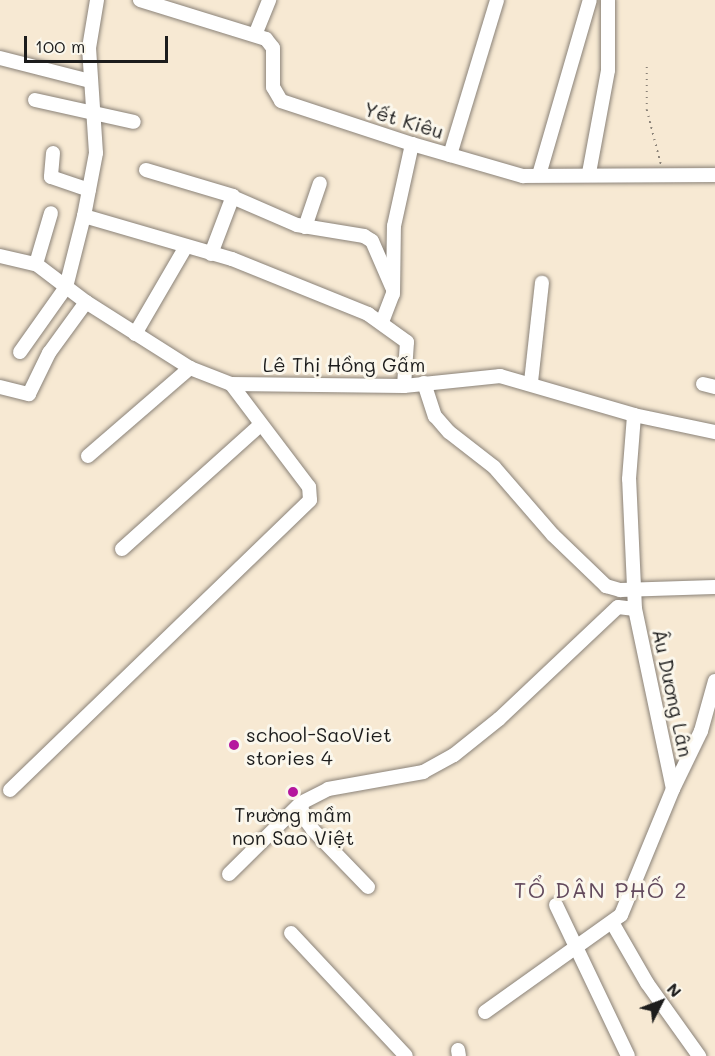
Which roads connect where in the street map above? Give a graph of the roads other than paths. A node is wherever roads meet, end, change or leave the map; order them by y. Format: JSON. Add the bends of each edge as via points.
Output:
{"nodes":[{"id":1,"x":97,"y":0,"type":"edge"},
{"id":2,"x":140,"y":0,"type":"edge"},
{"id":3,"x":269,"y":0,"type":"edge"},
{"id":4,"x":497,"y":0,"type":"edge"},
{"id":5,"x":590,"y":0,"type":"edge"},
{"id":6,"x":608,"y":0,"type":"edge"},
{"id":7,"x":255,"y":35,"type":"junction"},
{"id":8,"x":0,"y":58,"type":"edge"},
{"id":9,"x":90,"y":81,"type":"junction"},
{"id":10,"x":35,"y":100,"type":"dead end"},
{"id":11,"x":93,"y":115,"type":"junction"},
{"id":12,"x":134,"y":122,"type":"dead end"},
{"id":13,"x":412,"y":144,"type":"junction"},
{"id":14,"x":52,"y":153,"type":"dead end"},
{"id":15,"x":450,"y":154,"type":"junction"},
{"id":16,"x":146,"y":170,"type":"dead end"},
{"id":17,"x":589,"y":173,"type":"junction"},
{"id":18,"x":539,"y":175,"type":"junction"},
{"id":19,"x":715,"y":175,"type":"edge"},
{"id":20,"x":320,"y":183,"type":"dead end"},
{"id":21,"x":89,"y":190,"type":"junction"},
{"id":22,"x":237,"y":199,"type":"dead end"},
{"id":23,"x":51,"y":213,"type":"dead end"},
{"id":24,"x":84,"y":216,"type":"junction"},
{"id":25,"x":305,"y":227,"type":"junction"},
{"id":26,"x":185,"y":248,"type":"junction"},
{"id":27,"x":211,"y":254,"type":"junction"},
{"id":28,"x":0,"y":256,"type":"edge"},
{"id":29,"x":36,"y":264,"type":"junction"},
{"id":30,"x":543,"y":283,"type":"dead end"},
{"id":31,"x":66,"y":287,"type":"junction"},
{"id":32,"x":392,"y":287,"type":"junction"},
{"id":33,"x":86,"y":302,"type":"junction"},
{"id":34,"x":382,"y":322,"type":"junction"},
{"id":35,"x":135,"y":334,"type":"junction"},
{"id":36,"x":20,"y":352,"type":"dead end"},
{"id":37,"x":190,"y":368,"type":"junction"},
{"id":38,"x":531,"y":382,"type":"junction"},
{"id":39,"x":424,"y":383,"type":"junction"},
{"id":40,"x":231,"y":384,"type":"junction"},
{"id":41,"x":404,"y":386,"type":"junction"},
{"id":42,"x":0,"y":387,"type":"edge"},
{"id":43,"x":634,"y":415,"type":"junction"},
{"id":44,"x":260,"y":424,"type":"junction"},
{"id":45,"x":715,"y":432,"type":"edge"},
{"id":46,"x":88,"y":456,"type":"dead end"},
{"id":47,"x":122,"y":549,"type":"dead end"},
{"id":48,"x":715,"y":587,"type":"edge"},
{"id":49,"x":634,"y":589,"type":"junction"},
{"id":50,"x":635,"y":609,"type":"junction"},
{"id":51,"x":715,"y":681,"type":"edge"},
{"id":52,"x":673,"y":789,"type":"junction"},
{"id":53,"x":10,"y":790,"type":"dead end"},
{"id":54,"x":301,"y":803,"type":"junction"},
{"id":55,"x":229,"y":874,"type":"dead end"},
{"id":56,"x":368,"y":887,"type":"dead end"},
{"id":57,"x":556,"y":905,"type":"dead end"},
{"id":58,"x":613,"y":924,"type":"junction"},
{"id":59,"x":291,"y":933,"type":"dead end"},
{"id":60,"x":575,"y":944,"type":"junction"},
{"id":61,"x":485,"y":1012,"type":"dead end"},
{"id":62,"x":406,"y":1056,"type":"edge"},
{"id":63,"x":628,"y":1056,"type":"edge"},
{"id":64,"x":699,"y":1056,"type":"edge"}],
"edges":[{"from":1,"to":9,"type":"street","via":[[89,48]]},
{"from":2,"to":7,"type":"street"},
{"from":3,"to":7,"type":"street"},
{"from":4,"to":15,"type":"street"},
{"from":5,"to":18,"type":"street"},
{"from":6,"to":17,"type":"street","via":[[608,70]]},
{"from":7,"to":13,"type":"street","name":"Yết Kiêu","via":[[266,39],[273,48],[273,87],[281,101]]},
{"from":8,"to":9,"type":"street"},
{"from":9,"to":11,"type":"street"},
{"from":10,"to":11,"type":"street"},
{"from":11,"to":12,"type":"street"},
{"from":11,"to":21,"type":"street","via":[[96,153]]},
{"from":13,"to":15,"type":"street","name":"Yết Kiêu"},
{"from":13,"to":32,"type":"street","via":[[394,226]]},
{"from":14,"to":21,"type":"street","via":[[51,177]]},
{"from":15,"to":18,"type":"street","name":"Yết Kiêu","via":[[523,176]]},
{"from":16,"to":27,"type":"street","via":[[233,196]]},
{"from":17,"to":18,"type":"street","name":"Yết Kiêu"},
{"from":17,"to":19,"type":"street","name":"Yết Kiêu"},
{"from":20,"to":25,"type":"street"},
{"from":21,"to":24,"type":"street"},
{"from":22,"to":25,"type":"street"},
{"from":23,"to":29,"type":"street"},
{"from":24,"to":26,"type":"street"},
{"from":24,"to":31,"type":"street"},
{"from":25,"to":32,"type":"street","via":[[368,238]]},
{"from":26,"to":27,"type":"street"},
{"from":26,"to":35,"type":"street"},
{"from":27,"to":34,"type":"street","via":[[301,285]]},
{"from":28,"to":29,"type":"street","name":"Lê Thị Hồng Gấm"},
{"from":29,"to":31,"type":"street","name":"Lê Thị Hồng Gấm"},
{"from":30,"to":38,"type":"street"},
{"from":31,"to":33,"type":"street","name":"Lê Thị Hồng Gấm"},
{"from":31,"to":36,"type":"street"},
{"from":32,"to":34,"type":"street","via":[[392,298]]},
{"from":33,"to":35,"type":"street","name":"Lê Thị Hồng Gấm"},
{"from":33,"to":42,"type":"street","via":[[49,353],[29,394]]},
{"from":34,"to":41,"type":"street","via":[[407,342]]},
{"from":35,"to":37,"type":"street","name":"Lê Thị Hồng Gấm"},
{"from":37,"to":40,"type":"street","name":"Lê Thị Hồng Gấm"},
{"from":37,"to":46,"type":"street"},
{"from":38,"to":39,"type":"street","name":"Lê Thị Hồng Gấm","via":[[476,376],[445,384]]},
{"from":38,"to":43,"type":"street","name":"Lê Thị Hồng Gấm"},
{"from":39,"to":41,"type":"street","name":"Lê Thị Hồng Gấm"},
{"from":39,"to":49,"type":"street","via":[[435,416],[494,468],[573,555],[606,586]]},
{"from":40,"to":41,"type":"street","name":"Lê Thị Hồng Gấm"},
{"from":40,"to":44,"type":"street"},
{"from":43,"to":45,"type":"street","name":"Lê Thị Hồng Gấm"},
{"from":43,"to":49,"type":"street","name":"Âu Dương Lân","via":[[629,479]]},
{"from":44,"to":47,"type":"street"},
{"from":44,"to":53,"type":"street","via":[[309,487],[310,500]]},
{"from":48,"to":49,"type":"street"},
{"from":49,"to":50,"type":"street","name":"Âu Dương Lân"},
{"from":50,"to":52,"type":"street","name":"Âu Dương Lân"},
{"from":50,"to":54,"type":"street","via":[[618,607],[499,719],[454,755],[423,772],[328,789]]},
{"from":51,"to":52,"type":"street","via":[[701,731]]},
{"from":52,"to":58,"type":"street","via":[[625,908]]},
{"from":54,"to":55,"type":"street"},
{"from":54,"to":56,"type":"street","via":[[303,816],[313,830]]},
{"from":57,"to":60,"type":"street"},
{"from":58,"to":60,"type":"street"},
{"from":58,"to":64,"type":"street","via":[[647,983]]},
{"from":59,"to":62,"type":"street"},
{"from":60,"to":61,"type":"street"},
{"from":60,"to":63,"type":"street"}]}
